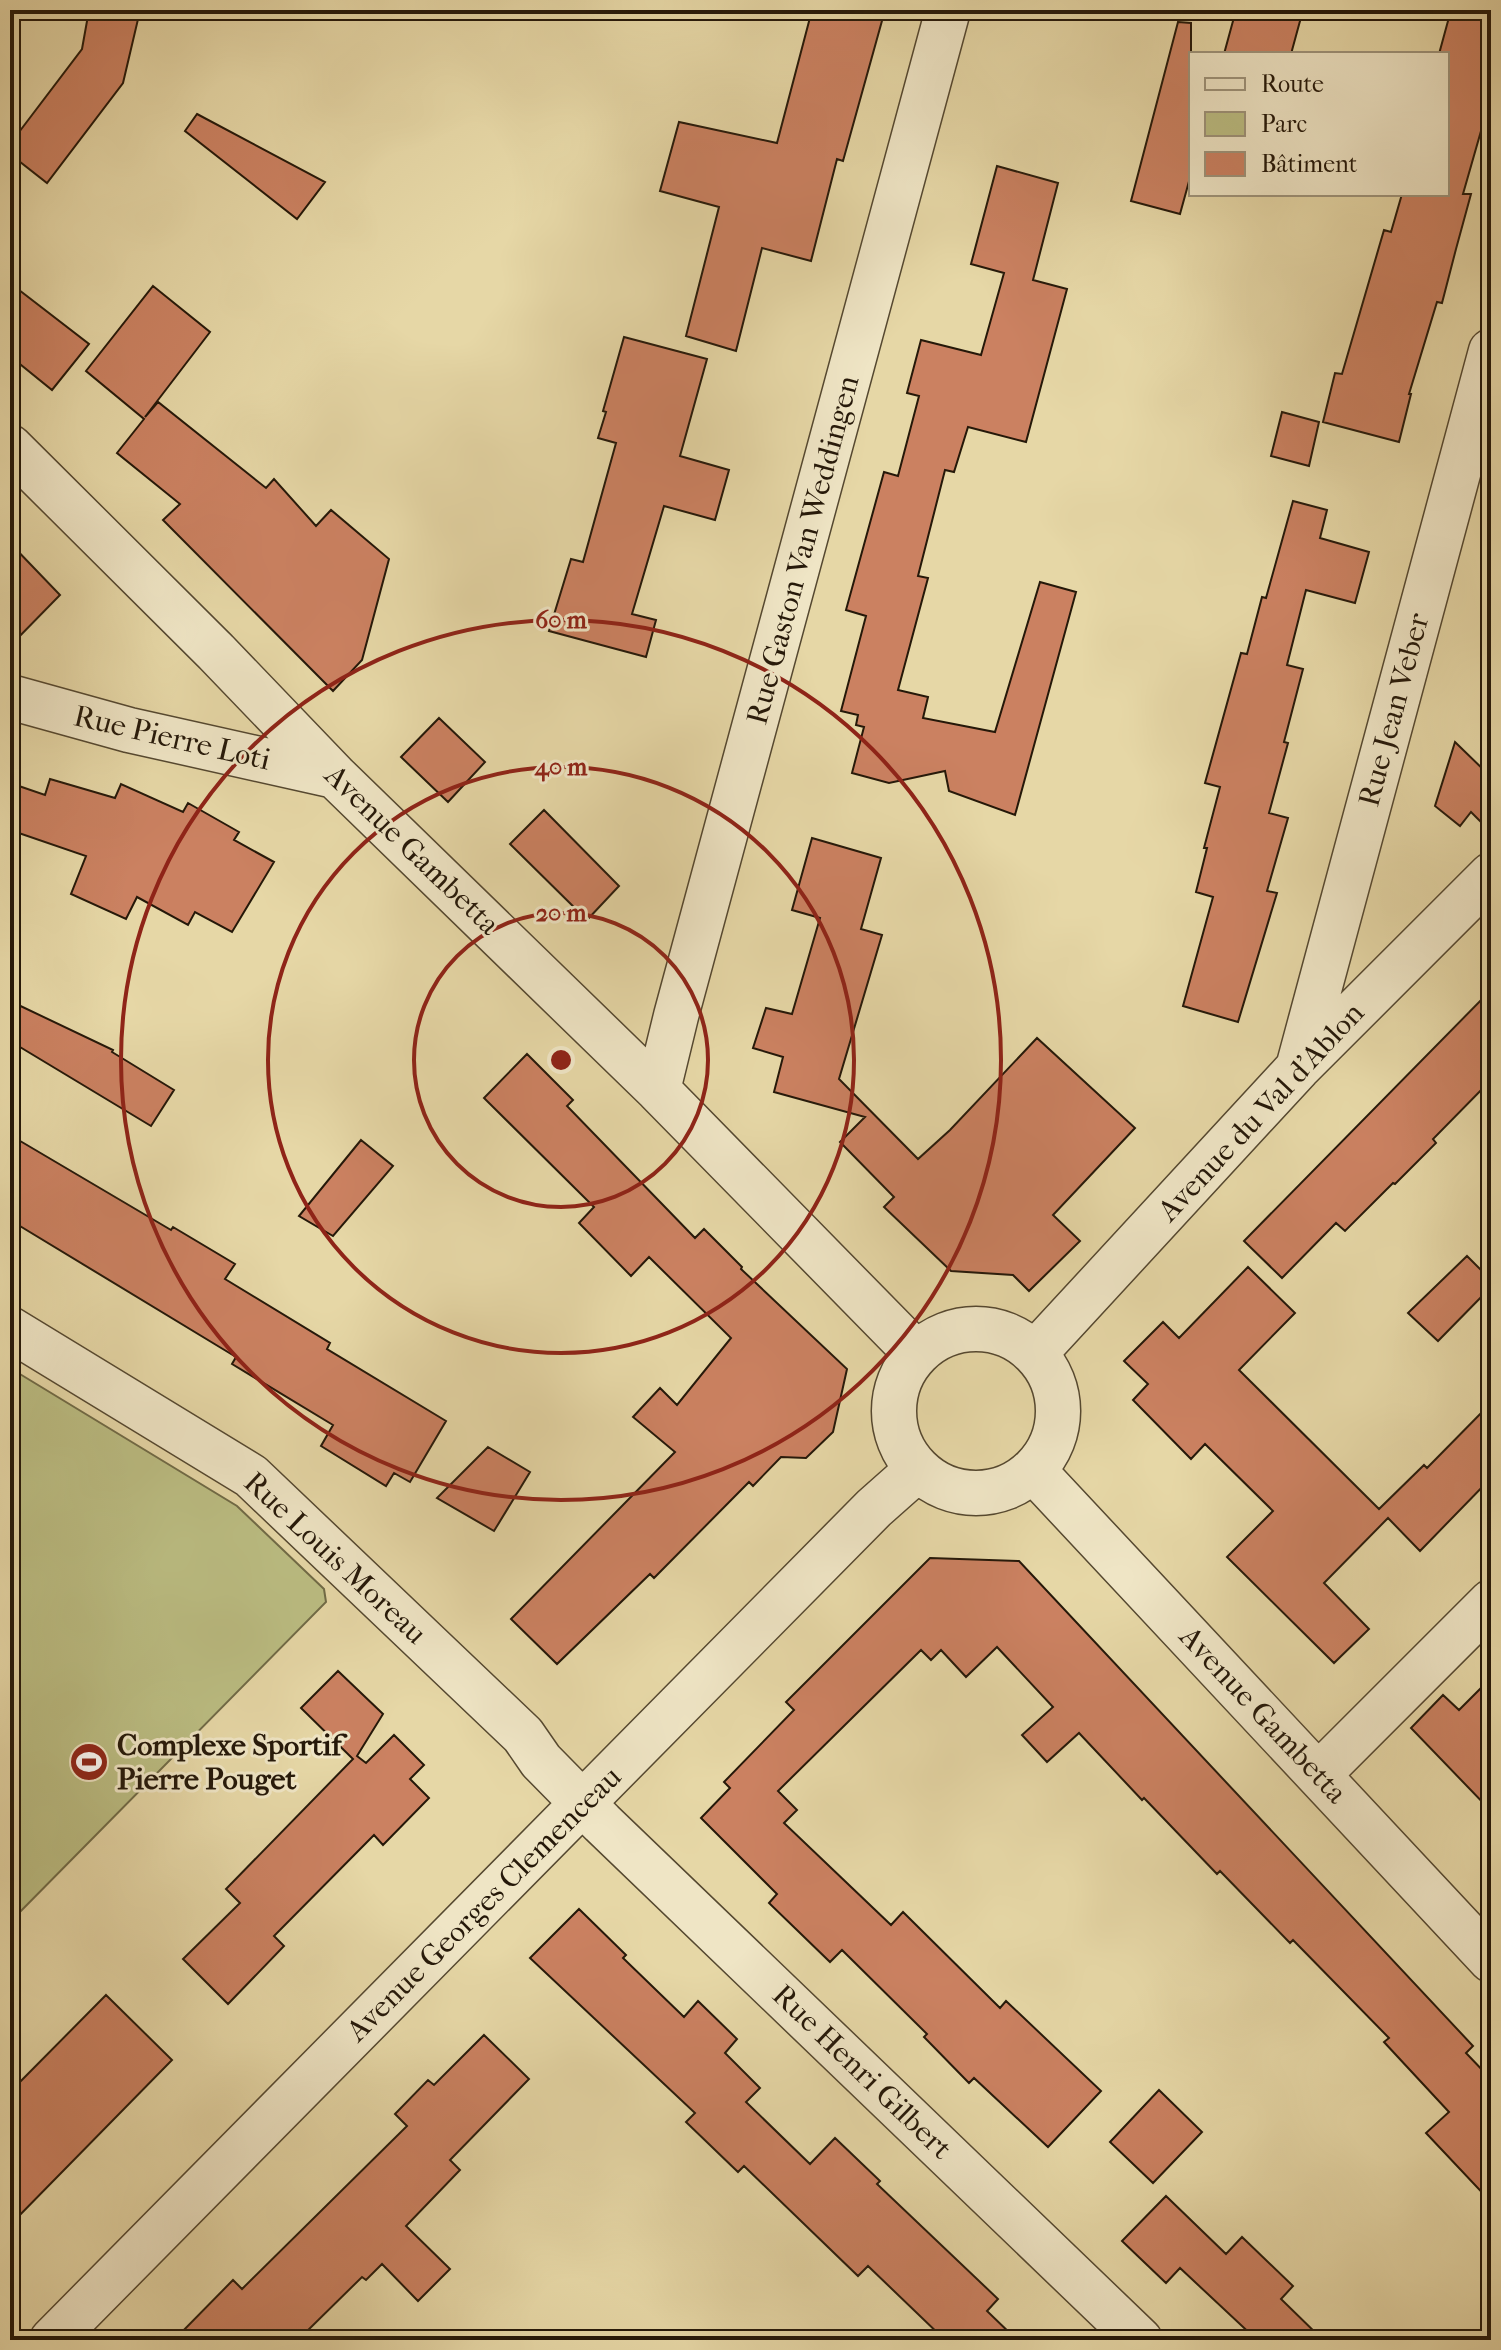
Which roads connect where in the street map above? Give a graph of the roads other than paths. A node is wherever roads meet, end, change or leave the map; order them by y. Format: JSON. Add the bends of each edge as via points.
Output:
{"nodes":[{"id":1,"x":948,"y":10,"type":"edge"},
{"id":2,"x":1491,"y":351,"type":"edge"},
{"id":3,"x":10,"y":447,"type":"edge"},
{"id":4,"x":10,"y":697,"type":"edge"},
{"id":5,"x":335,"y":776,"type":"junction"},
{"id":6,"x":1491,"y":875,"type":"edge"},
{"id":7,"x":1298,"y":1068,"type":"junction"},
{"id":8,"x":658,"y":1090,"type":"junction"},
{"id":9,"x":10,"y":1329,"type":"edge"},
{"id":10,"x":916,"y":1353,"type":"junction"},
{"id":11,"x":1035,"y":1353,"type":"junction"},
{"id":12,"x":918,"y":1469,"type":"junction"},
{"id":13,"x":1033,"y":1470,"type":"junction"},
{"id":14,"x":1491,"y":1602,"type":"edge"},
{"id":15,"x":1319,"y":1774,"type":"junction"},
{"id":16,"x":584,"y":1804,"type":"junction"},
{"id":17,"x":1491,"y":1960,"type":"edge"},
{"id":18,"x":52,"y":2340,"type":"edge"},
{"id":19,"x":1140,"y":2340,"type":"edge"}],
"edges":[{"from":1,"to":8,"type":"street","name":"Rue Gaston Van Weddingen"},
{"from":2,"to":7,"type":"street","name":"Rue Jean Veber"},
{"from":3,"to":5,"type":"street","name":"Avenue Gambetta"},
{"from":4,"to":5,"type":"street","name":"Rue Pierre Loti"},
{"from":5,"to":8,"type":"street","name":"Avenue Gambetta"},
{"from":6,"to":7,"type":"street","name":"Avenue du Val d'Ablon"},
{"from":7,"to":11,"type":"street","name":"Avenue du Val d'Ablon"},
{"from":8,"to":10,"type":"street","name":"Avenue Gambetta"},
{"from":9,"to":16,"type":"street","name":"Rue Louis Moreau","via":[[251,1476],[523,1735]]},
{"from":10,"to":11,"type":"street","via":[[938,1337],[963,1329],[1014,1337]]},
{"from":10,"to":12,"type":"street","via":[[894,1399],[894,1424],[902,1448]]},
{"from":11,"to":13,"type":"street","via":[[1050,1374],[1058,1400],[1049,1449]]},
{"from":12,"to":13,"type":"street","via":[[938,1484],[962,1492],[988,1492]]},
{"from":12,"to":16,"type":"street","name":"Avenue Georges Clemenceau"},
{"from":13,"to":15,"type":"street","name":"Avenue Gambetta"},
{"from":14,"to":15,"type":"street"},
{"from":15,"to":17,"type":"street","name":"Avenue Gambetta"},
{"from":16,"to":18,"type":"street","name":"Avenue Georges Clemenceau"},
{"from":16,"to":19,"type":"street","name":"Rue Henri Gilbert"}]}
